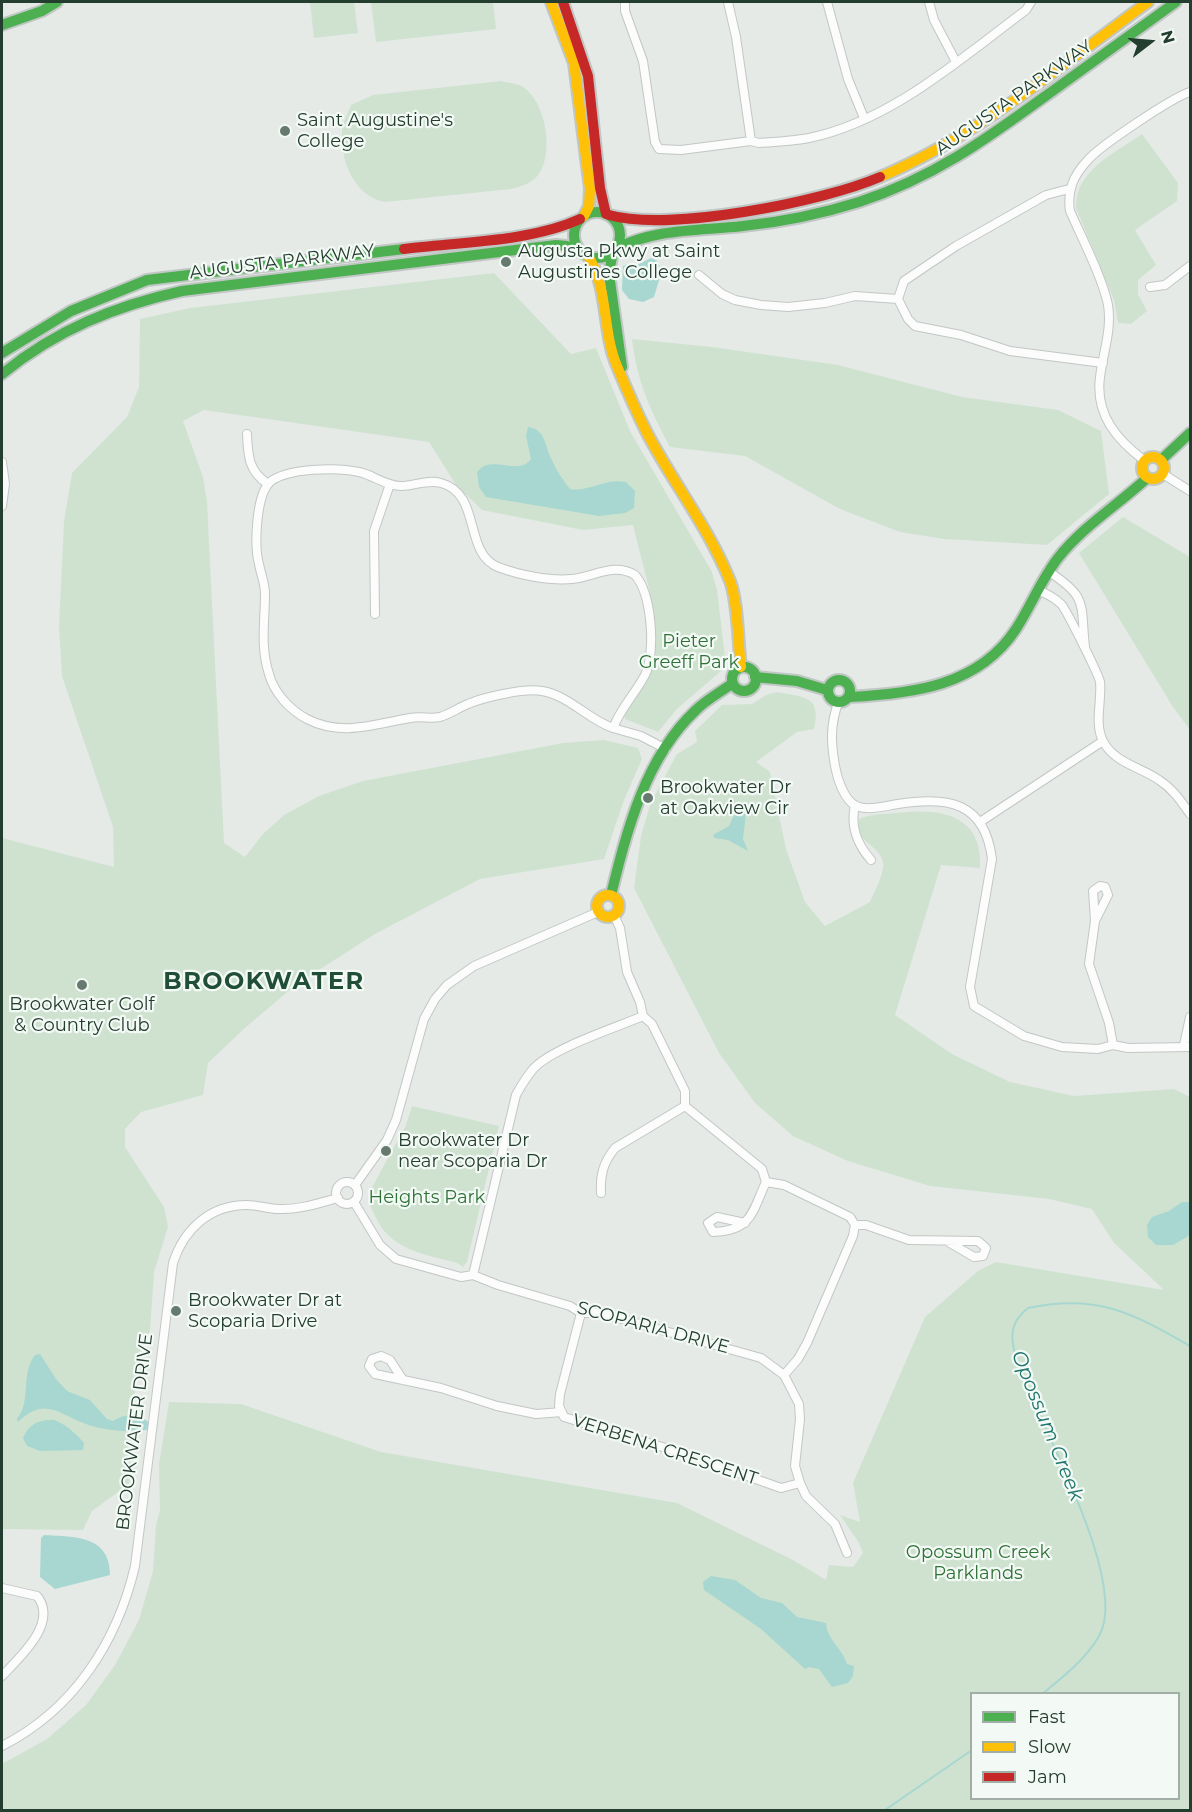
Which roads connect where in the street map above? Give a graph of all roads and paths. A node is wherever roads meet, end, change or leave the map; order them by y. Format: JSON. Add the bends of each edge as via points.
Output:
{"nodes":[{"id":1,"x":57,"y":2,"type":"edge"},
{"id":2,"x":551,"y":2,"type":"edge"},
{"id":3,"x":563,"y":2,"type":"edge"},
{"id":4,"x":625,"y":2,"type":"edge"},
{"id":5,"x":728,"y":2,"type":"edge"},
{"id":6,"x":827,"y":2,"type":"edge"},
{"id":7,"x":929,"y":2,"type":"edge"},
{"id":8,"x":1031,"y":2,"type":"edge"},
{"id":9,"x":1148,"y":2,"type":"edge"},
{"id":10,"x":1176,"y":2,"type":"edge"},
{"id":11,"x":2,"y":25,"type":"edge"},
{"id":12,"x":956,"y":62,"type":"junction"},
{"id":13,"x":1191,"y":92,"type":"edge"},
{"id":14,"x":864,"y":118,"type":"junction"},
{"id":15,"x":751,"y":141,"type":"junction"},
{"id":16,"x":1069,"y":189,"type":"junction"},
{"id":17,"x":608,"y":214,"type":"junction"},
{"id":18,"x":582,"y":217,"type":"junction"},
{"id":19,"x":614,"y":250,"type":"junction"},
{"id":20,"x":586,"y":255,"type":"junction"},
{"id":21,"x":1191,"y":266,"type":"edge"},
{"id":22,"x":699,"y":276,"type":"dead end"},
{"id":23,"x":1150,"y":287,"type":"dead end"},
{"id":24,"x":898,"y":299,"type":"junction"},
{"id":25,"x":2,"y":353,"type":"edge"},
{"id":26,"x":1103,"y":363,"type":"junction"},
{"id":27,"x":2,"y":374,"type":"edge"},
{"id":28,"x":628,"y":388,"type":"junction"},
{"id":29,"x":1191,"y":433,"type":"edge"},
{"id":30,"x":247,"y":434,"type":"dead end"},
{"id":31,"x":1161,"y":460,"type":"junction"},
{"id":32,"x":1145,"y":461,"type":"junction"},
{"id":33,"x":2,"y":462,"type":"edge"},
{"id":34,"x":1163,"y":474,"type":"junction"},
{"id":35,"x":1148,"y":478,"type":"junction"},
{"id":36,"x":268,"y":484,"type":"junction"},
{"id":37,"x":390,"y":484,"type":"junction"},
{"id":38,"x":1191,"y":491,"type":"edge"},
{"id":39,"x":2,"y":506,"type":"edge"},
{"id":40,"x":1048,"y":571,"type":"junction"},
{"id":41,"x":1037,"y":590,"type":"junction"},
{"id":42,"x":375,"y":614,"type":"dead end"},
{"id":43,"x":1086,"y":651,"type":"junction"},
{"id":44,"x":741,"y":667,"type":"junction"},
{"id":45,"x":755,"y":677,"type":"junction"},
{"id":46,"x":733,"y":683,"type":"junction"},
{"id":47,"x":827,"y":690,"type":"junction"},
{"id":48,"x":849,"y":697,"type":"junction"},
{"id":49,"x":838,"y":703,"type":"junction"},
{"id":50,"x":613,"y":728,"type":"junction"},
{"id":51,"x":1103,"y":741,"type":"junction"},
{"id":52,"x":666,"y":748,"type":"junction"},
{"id":53,"x":855,"y":806,"type":"junction"},
{"id":54,"x":1191,"y":814,"type":"edge"},
{"id":55,"x":980,"y":822,"type":"junction"},
{"id":56,"x":871,"y":860,"type":"dead end"},
{"id":57,"x":611,"y":896,"type":"junction"},
{"id":58,"x":598,"y":912,"type":"junction"},
{"id":59,"x":614,"y":915,"type":"junction"},
{"id":60,"x":1095,"y":921,"type":"dead end"},
{"id":61,"x":643,"y":1016,"type":"junction"},
{"id":62,"x":1191,"y":1017,"type":"edge"},
{"id":63,"x":1113,"y":1045,"type":"junction"},
{"id":64,"x":1187,"y":1046,"type":"edge"},
{"id":65,"x":685,"y":1106,"type":"junction"},
{"id":66,"x":766,"y":1182,"type":"junction"},
{"id":67,"x":355,"y":1185,"type":"junction"},
{"id":68,"x":601,"y":1193,"type":"dead end"},
{"id":69,"x":338,"y":1198,"type":"junction"},
{"id":70,"x":354,"y":1202,"type":"junction"},
{"id":71,"x":745,"y":1222,"type":"dead end"},
{"id":72,"x":855,"y":1225,"type":"junction"},
{"id":73,"x":950,"y":1243,"type":"dead end"},
{"id":74,"x":473,"y":1275,"type":"junction"},
{"id":75,"x":586,"y":1302,"type":"dead end"},
{"id":76,"x":584,"y":1313,"type":"junction"},
{"id":77,"x":784,"y":1375,"type":"junction"},
{"id":78,"x":403,"y":1380,"type":"dead end"},
{"id":79,"x":562,"y":1412,"type":"junction"},
{"id":80,"x":800,"y":1483,"type":"junction"},
{"id":81,"x":847,"y":1552,"type":"dead end"},
{"id":82,"x":2,"y":1588,"type":"edge"},
{"id":83,"x":2,"y":1676,"type":"edge"},
{"id":84,"x":2,"y":1746,"type":"edge"}],
"edges":[{"from":1,"to":11,"type":"main road"},
{"from":2,"to":18,"type":"main road","via":[[578,87],[590,189],[589,206]]},
{"from":3,"to":17,"type":"main road","via":[[588,76],[600,189]]},
{"from":4,"to":15,"type":"street","via":[[643,61],[659,149]]},
{"from":5,"to":15,"type":"street"},
{"from":6,"to":14,"type":"street","via":[[848,79]]},
{"from":7,"to":12,"type":"street"},
{"from":8,"to":12,"type":"street","via":[[1026,10]]},
{"from":9,"to":17,"type":"main road","name":"AUGUSTA PARKWAY","via":[[973,128],[938,150],[871,181],[803,201],[749,210],[643,221],[622,220]]},
{"from":10,"to":19,"type":"main road","name":"AUGUSTA PARKWAY","via":[[966,154],[893,192],[815,215],[643,237]]},
{"from":12,"to":14,"type":"street","via":[[922,87]]},
{"from":13,"to":16,"type":"street","via":[[1166,103],[1088,159]]},
{"from":14,"to":15,"type":"street","via":[[810,138]]},
{"from":16,"to":24,"type":"street","via":[[1056,190],[974,235],[904,280]]},
{"from":16,"to":26,"type":"street","via":[[1070,211],[1108,305],[1108,342]]},
{"from":17,"to":18,"type":"main road","via":[[595,212]]},
{"from":17,"to":19,"type":"main road","via":[[620,231]]},
{"from":18,"to":20,"type":"main road","via":[[574,238]]},
{"from":18,"to":25,"type":"main road","name":"AUGUSTA PARKWAY","via":[[563,227],[529,234],[147,280],[54,317]]},
{"from":19,"to":20,"type":"main road","via":[[601,257]]},
{"from":19,"to":28,"type":"main road","via":[[609,274]]},
{"from":20,"to":27,"type":"main road","name":"AUGUSTA PARKWAY","via":[[556,245],[162,295],[94,316],[46,340]]},
{"from":20,"to":28,"type":"main road","via":[[594,265],[600,285],[609,346]]},
{"from":21,"to":23,"type":"street","via":[[1165,285]]},
{"from":22,"to":24,"type":"street","via":[[722,294],[760,305],[788,307],[855,296]]},
{"from":24,"to":26,"type":"street","via":[[915,326],[962,335],[1010,351]]},
{"from":26,"to":32,"type":"street","via":[[1100,404],[1107,422],[1124,445]]},
{"from":28,"to":44,"type":"main road","via":[[647,433],[722,562],[730,583]]},
{"from":29,"to":31,"type":"main road"},
{"from":30,"to":36,"type":"street","via":[[248,460]]},
{"from":31,"to":32,"type":"main road","via":[[1154,457]]},
{"from":31,"to":34,"type":"main road"},
{"from":32,"to":35,"type":"main road","via":[[1143,472]]},
{"from":33,"to":39,"type":"street"},
{"from":34,"to":35,"type":"main road"},
{"from":34,"to":38,"type":"street"},
{"from":35,"to":40,"type":"main road","via":[[1074,540]]},
{"from":36,"to":37,"type":"street","via":[[288,473],[343,470]]},
{"from":36,"to":50,"type":"street","via":[[259,504],[258,550],[265,595],[264,656],[277,692],[305,718],[330,728],[366,728],[413,717],[438,718],[481,700],[543,691]]},
{"from":37,"to":42,"type":"street","via":[[374,531]]},
{"from":37,"to":50,"type":"street","via":[[441,483],[456,490],[467,507],[485,559],[496,566],[538,577],[573,579],[618,569],[635,575],[644,590],[650,618],[650,658],[645,675],[625,702]]},
{"from":40,"to":41,"type":"main road"},
{"from":40,"to":43,"type":"street","via":[[1074,590],[1081,602]]},
{"from":41,"to":43,"type":"street","via":[[1052,596],[1065,610]]},
{"from":41,"to":48,"type":"main road","via":[[1009,639],[978,670],[931,688]]},
{"from":43,"to":51,"type":"street","via":[[1098,672],[1098,726]]},
{"from":44,"to":45,"type":"main road","via":[[749,668]]},
{"from":44,"to":46,"type":"main road","via":[[733,674]]},
{"from":45,"to":46,"type":"main road","via":[[754,685],[747,690],[739,690]]},
{"from":45,"to":47,"type":"main road","via":[[797,681]]},
{"from":46,"to":52,"type":"main road","via":[[697,708]]},
{"from":47,"to":48,"type":"main road","via":[[832,682],[843,681],[849,685]]},
{"from":47,"to":49,"type":"main road"},
{"from":48,"to":49,"type":"main road"},
{"from":49,"to":53,"type":"street","via":[[831,727],[837,777]]},
{"from":50,"to":52,"type":"street"},
{"from":51,"to":54,"type":"street","via":[[1123,761],[1170,788]]},
{"from":51,"to":55,"type":"street"},
{"from":52,"to":57,"type":"main road","via":[[639,800]]},
{"from":53,"to":55,"type":"street","via":[[945,801],[974,814]]},
{"from":53,"to":56,"type":"street","via":[[852,823],[860,847]]},
{"from":55,"to":63,"type":"street","via":[[990,839],[992,859],[970,987],[974,1005],[1024,1036],[1043,1042],[1098,1049]]},
{"from":57,"to":58,"type":"main road","via":[[598,899]]},
{"from":57,"to":59,"type":"main road","via":[[619,906]]},
{"from":58,"to":59,"type":"main road","via":[[604,917]]},
{"from":58,"to":67,"type":"street","name":"BROOKWATER DRIVE","via":[[474,966],[435,999],[421,1026],[396,1120],[387,1140]]},
{"from":59,"to":61,"type":"street","via":[[627,972]]},
{"from":60,"to":63,"type":"street","via":[[1089,964]]},
{"from":61,"to":65,"type":"street","via":[[652,1024],[685,1090]]},
{"from":61,"to":74,"type":"street","via":[[551,1056],[524,1081],[516,1095]]},
{"from":62,"to":64,"type":"street"},
{"from":63,"to":64,"type":"street"},
{"from":65,"to":66,"type":"street","via":[[762,1169]]},
{"from":65,"to":68,"type":"street","via":[[615,1148],[600,1175]]},
{"from":66,"to":71,"type":"street"},
{"from":66,"to":72,"type":"street","via":[[784,1185],[850,1217]]},
{"from":67,"to":69,"type":"street","name":"BROOKWATER DRIVE","via":[[343,1183],[338,1187]]},
{"from":67,"to":70,"type":"street","via":[[358,1194]]},
{"from":69,"to":70,"type":"street","name":"BROOKWATER DRIVE"},
{"from":69,"to":84,"type":"street","name":"BROOKWATER DRIVE","via":[[281,1209],[232,1206],[207,1216],[184,1237],[173,1263],[135,1566],[124,1607],[105,1648],[64,1702]]},
{"from":70,"to":74,"type":"street","name":"SCOPARIA DRIVE","via":[[375,1238],[396,1259],[461,1277]]},
{"from":72,"to":73,"type":"street","via":[[909,1240]]},
{"from":72,"to":77,"type":"street","via":[[807,1343]]},
{"from":74,"to":76,"type":"street","name":"SCOPARIA DRIVE"},
{"from":75,"to":76,"type":"street","name":"VERBENA CRESCENT"},
{"from":76,"to":77,"type":"street","name":"SCOPARIA DRIVE","via":[[601,1313],[761,1358]]},
{"from":76,"to":79,"type":"street","name":"VERBENA CRESCENT","via":[[560,1394]]},
{"from":77,"to":80,"type":"street","name":"SCOPARIA DRIVE","via":[[799,1404],[795,1466]]},
{"from":78,"to":79,"type":"street","via":[[536,1414]]},
{"from":79,"to":80,"type":"street","name":"VERBENA CRESCENT","via":[[570,1421],[682,1453],[781,1488]]},
{"from":80,"to":81,"type":"street","name":"SCOPARIA DRIVE","via":[[806,1496],[835,1524]]},
{"from":82,"to":83,"type":"street","via":[[38,1596],[45,1613],[25,1652]]}]}
